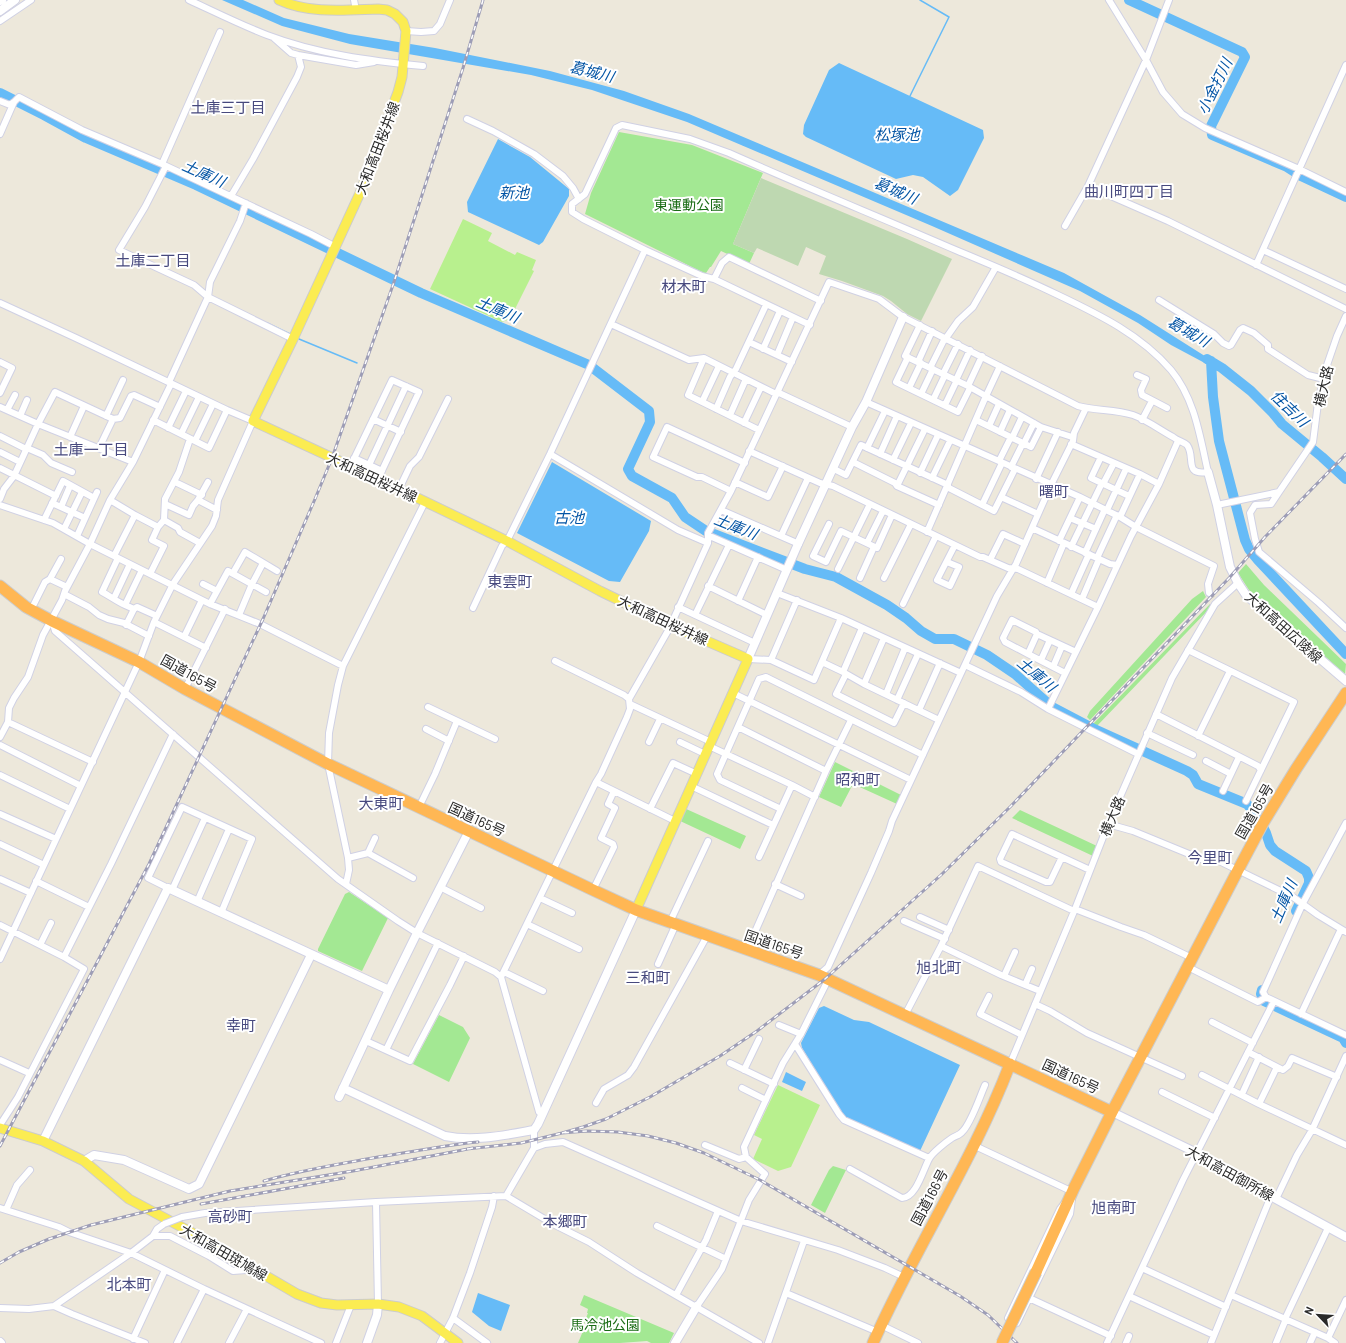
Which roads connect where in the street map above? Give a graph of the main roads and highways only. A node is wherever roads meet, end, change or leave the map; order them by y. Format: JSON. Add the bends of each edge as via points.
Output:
{"nodes":[{"id":1,"x":279,"y":0,"type":"edge"},
{"id":2,"x":0,"y":586,"type":"edge"},
{"id":3,"x":1346,"y":693,"type":"edge"},
{"id":4,"x":636,"y":910,"type":"junction"},
{"id":5,"x":1010,"y":1064,"type":"junction"},
{"id":6,"x":1112,"y":1112,"type":"junction"},
{"id":7,"x":0,"y":1128,"type":"edge"},
{"id":8,"x":458,"y":1343,"type":"edge"},
{"id":9,"x":873,"y":1343,"type":"edge"},
{"id":10,"x":1002,"y":1343,"type":"edge"}],
"edges":[{"from":1,"to":4,"type":"main road","name":"大和高田桜井線","via":[[308,9],[387,10],[403,22],[405,33],[402,77],[394,107],[335,249],[253,421],[350,467],[380,475],[399,489],[507,541],[600,591],[748,659]]},
{"from":2,"to":4,"type":"highway","name":"国道165号","via":[[31,610],[139,662],[328,764]]},
{"from":3,"to":6,"type":"highway","name":"国道165号","via":[[1262,826]]},
{"from":4,"to":5,"type":"highway","name":"国道165号","via":[[824,978]]},
{"from":5,"to":6,"type":"highway","name":"国道165号"},
{"from":5,"to":9,"type":"highway","name":"国道166号","via":[[973,1145],[904,1277]]},
{"from":6,"to":10,"type":"highway","bridge":true},
{"from":7,"to":8,"type":"main road","name":"大和高田斑鳩線","via":[[43,1141],[84,1161],[129,1199],[298,1294],[321,1303],[399,1307],[422,1316]]}]}
